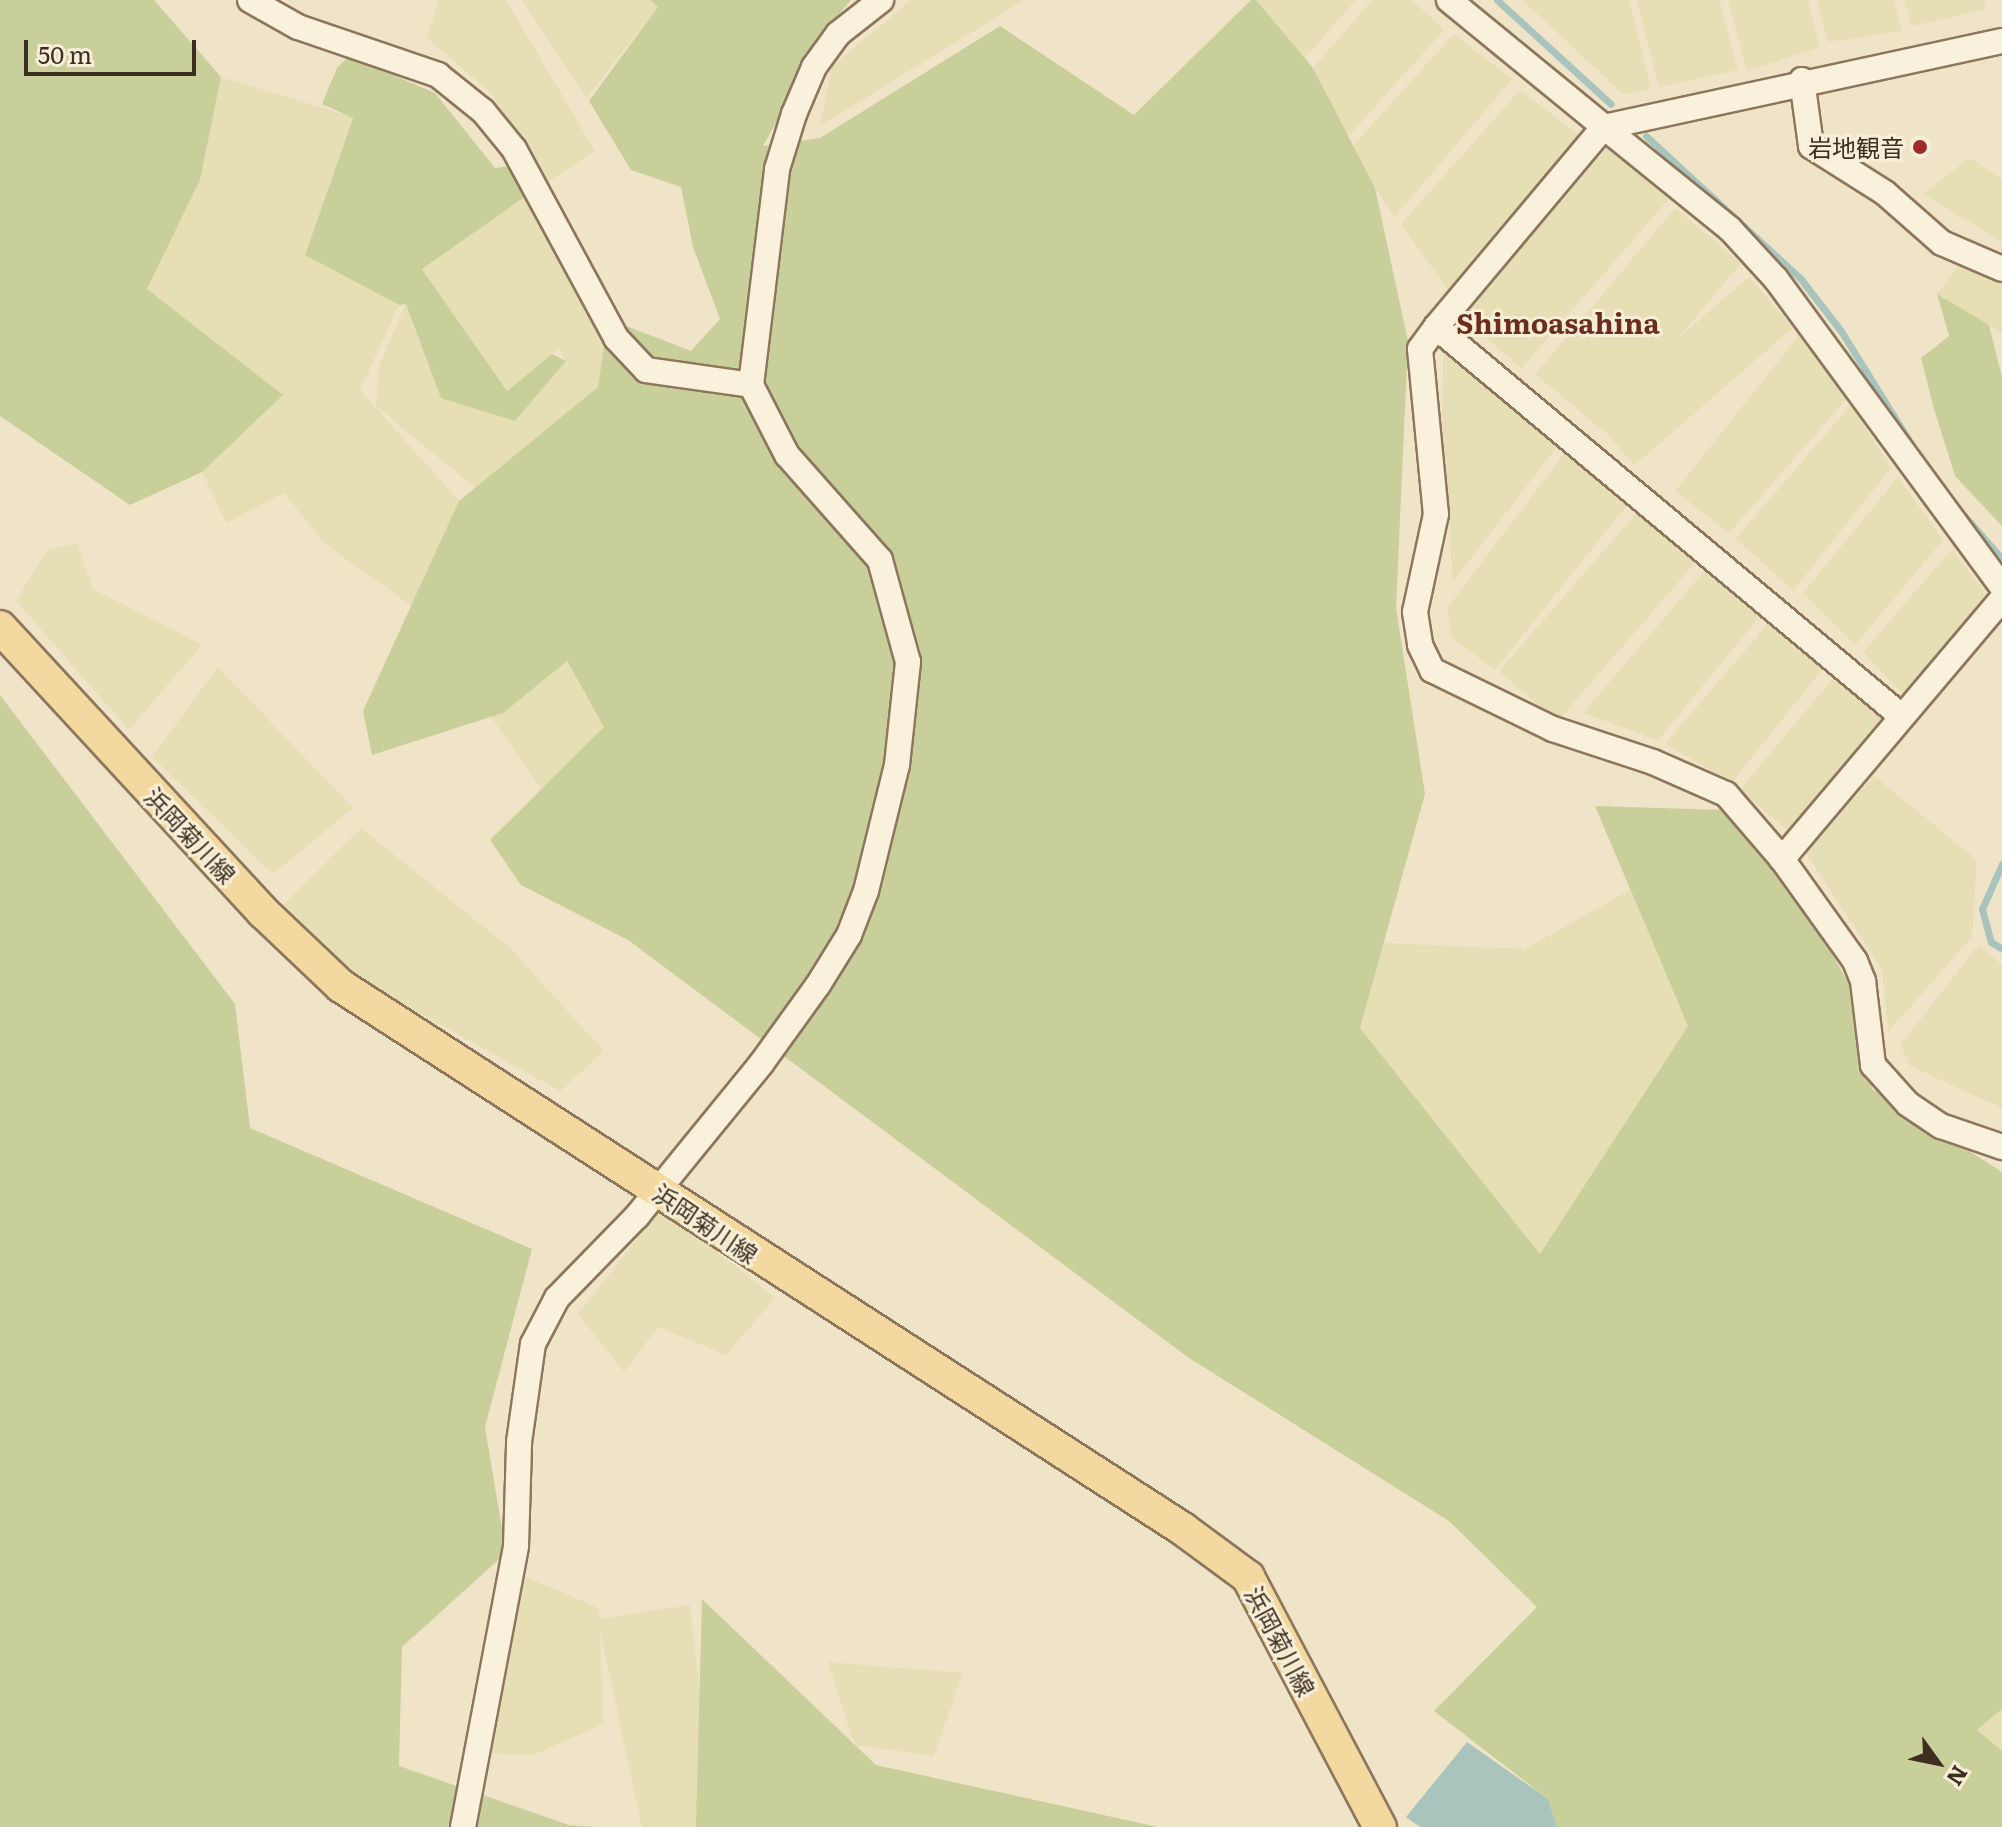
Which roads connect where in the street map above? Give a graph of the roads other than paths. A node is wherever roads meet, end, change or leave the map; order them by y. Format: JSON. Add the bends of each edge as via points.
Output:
{"nodes":[{"id":1,"x":250,"y":0,"type":"edge"},
{"id":2,"x":881,"y":0,"type":"edge"},
{"id":3,"x":1457,"y":2,"type":"edge"},
{"id":4,"x":2002,"y":41,"type":"edge"},
{"id":5,"x":1802,"y":80,"type":"junction"},
{"id":6,"x":1604,"y":127,"type":"junction"},
{"id":7,"x":2002,"y":269,"type":"edge"},
{"id":8,"x":1436,"y":327,"type":"junction"},
{"id":9,"x":751,"y":385,"type":"junction"},
{"id":10,"x":2002,"y":587,"type":"edge"},
{"id":11,"x":2002,"y":599,"type":"edge"},
{"id":12,"x":0,"y":627,"type":"edge"},
{"id":13,"x":1900,"y":715,"type":"junction"},
{"id":14,"x":1782,"y":859,"type":"junction"},
{"id":15,"x":2002,"y":1147,"type":"edge"},
{"id":16,"x":656,"y":1189,"type":"junction"},
{"id":17,"x":463,"y":1827,"type":"edge"},
{"id":18,"x":1380,"y":1827,"type":"edge"}],
"edges":[{"from":1,"to":9,"type":"street","via":[[298,27],[438,75],[483,111],[514,149],[616,338],[646,370]]},
{"from":2,"to":9,"type":"street","via":[[838,34],[814,67],[794,114],[777,169]]},
{"from":3,"to":6,"type":"street"},
{"from":4,"to":5,"type":"street"},
{"from":5,"to":6,"type":"street"},
{"from":5,"to":7,"type":"street","via":[[1811,146],[1885,193],[1942,243]]},
{"from":6,"to":8,"type":"street"},
{"from":6,"to":10,"type":"street","via":[[1730,229],[1776,279]]},
{"from":8,"to":13,"type":"street"},
{"from":8,"to":14,"type":"street","via":[[1420,349],[1436,514],[1415,612],[1420,645],[1432,670],[1553,729],[1653,762],[1726,794]]},
{"from":9,"to":16,"type":"street","via":[[787,455],[880,560],[908,662],[897,765],[866,891],[849,935],[761,1064]]},
{"from":11,"to":13,"type":"street"},
{"from":12,"to":16,"type":"main road","name":"浜岡菊川線","via":[[304,955],[376,1010]]},
{"from":13,"to":14,"type":"street"},
{"from":14,"to":15,"type":"street","via":[[1855,961],[1863,981],[1873,1065],[1908,1104],[1941,1126]]},
{"from":16,"to":17,"type":"street","via":[[557,1298],[533,1344],[519,1442],[516,1546]]},
{"from":16,"to":18,"type":"main road","name":"浜岡菊川線","via":[[1183,1529],[1248,1577]]}]}
